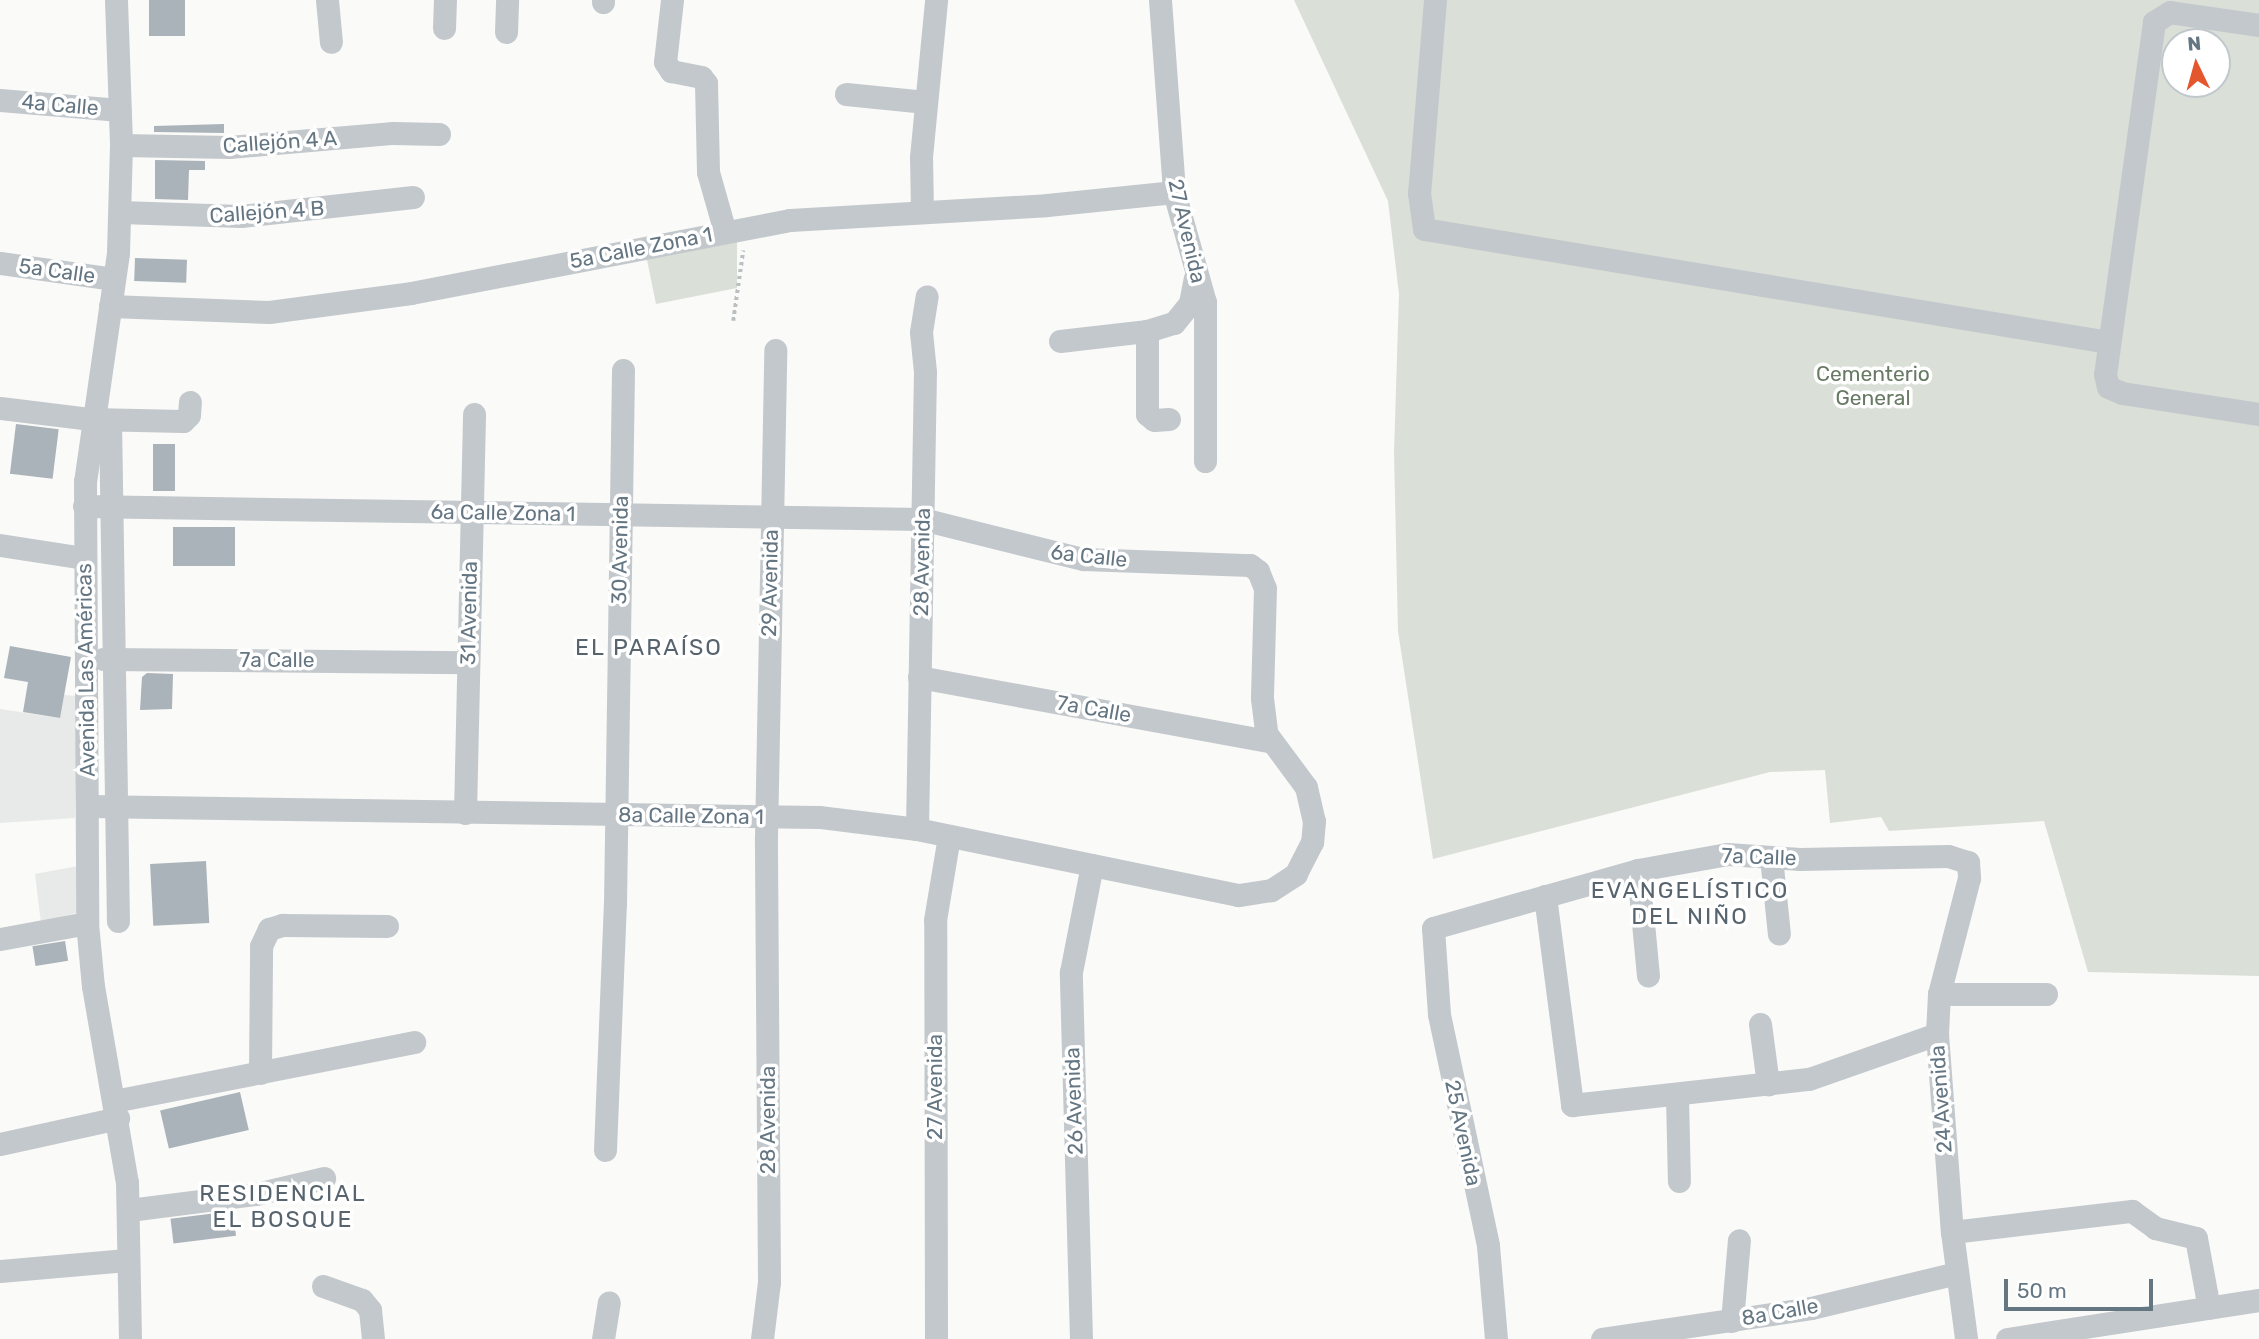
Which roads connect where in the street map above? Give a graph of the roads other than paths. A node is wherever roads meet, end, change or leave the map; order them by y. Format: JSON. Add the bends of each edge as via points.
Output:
{"nodes":[{"id":1,"x":116,"y":0,"type":"edge"},
{"id":2,"x":327,"y":0,"type":"edge"},
{"id":3,"x":445,"y":0,"type":"edge"},
{"id":4,"x":507,"y":0,"type":"edge"},
{"id":5,"x":672,"y":0,"type":"edge"},
{"id":6,"x":936,"y":0,"type":"edge"},
{"id":7,"x":1160,"y":0,"type":"edge"},
{"id":8,"x":1435,"y":0,"type":"edge"},
{"id":9,"x":2259,"y":25,"type":"edge"},
{"id":10,"x":444,"y":28,"type":"dead end"},
{"id":11,"x":506,"y":32,"type":"dead end"},
{"id":12,"x":331,"y":42,"type":"dead end"},
{"id":13,"x":846,"y":94,"type":"dead end"},
{"id":14,"x":0,"y":100,"type":"edge"},
{"id":15,"x":926,"y":102,"type":"junction"},
{"id":16,"x":120,"y":110,"type":"junction"},
{"id":17,"x":439,"y":134,"type":"dead end"},
{"id":18,"x":121,"y":145,"type":"junction"},
{"id":19,"x":1174,"y":192,"type":"junction"},
{"id":20,"x":413,"y":197,"type":"dead end"},
{"id":21,"x":120,"y":212,"type":"junction"},
{"id":22,"x":922,"y":212,"type":"junction"},
{"id":23,"x":735,"y":230,"type":"junction"},
{"id":24,"x":0,"y":263,"type":"edge"},
{"id":25,"x":1195,"y":278,"type":"junction"},
{"id":26,"x":114,"y":279,"type":"junction"},
{"id":27,"x":928,"y":296,"type":"dead end"},
{"id":28,"x":110,"y":306,"type":"junction"},
{"id":29,"x":1147,"y":331,"type":"junction"},
{"id":30,"x":1060,"y":341,"type":"dead end"},
{"id":31,"x":2108,"y":342,"type":"junction"},
{"id":32,"x":775,"y":350,"type":"dead end"},
{"id":33,"x":623,"y":370,"type":"dead end"},
{"id":34,"x":190,"y":402,"type":"dead end"},
{"id":35,"x":0,"y":408,"type":"edge"},
{"id":36,"x":474,"y":414,"type":"dead end"},
{"id":37,"x":2259,"y":414,"type":"edge"},
{"id":38,"x":101,"y":419,"type":"junction"},
{"id":39,"x":1168,"y":419,"type":"dead end"},
{"id":40,"x":1205,"y":461,"type":"dead end"},
{"id":41,"x":84,"y":506,"type":"junction"},
{"id":42,"x":113,"y":507,"type":"junction"},
{"id":43,"x":471,"y":512,"type":"junction"},
{"id":44,"x":621,"y":514,"type":"junction"},
{"id":45,"x":772,"y":517,"type":"junction"},
{"id":46,"x":922,"y":519,"type":"junction"},
{"id":47,"x":0,"y":545,"type":"edge"},
{"id":48,"x":84,"y":558,"type":"junction"},
{"id":49,"x":86,"y":659,"type":"junction"},
{"id":50,"x":116,"y":659,"type":"junction"},
{"id":51,"x":468,"y":662,"type":"junction"},
{"id":52,"x":919,"y":677,"type":"junction"},
{"id":53,"x":1269,"y":741,"type":"junction"},
{"id":54,"x":89,"y":806,"type":"junction"},
{"id":55,"x":118,"y":807,"type":"junction"},
{"id":56,"x":465,"y":813,"type":"junction"},
{"id":57,"x":616,"y":815,"type":"junction"},
{"id":58,"x":766,"y":817,"type":"junction"},
{"id":59,"x":917,"y":829,"type":"junction"},
{"id":60,"x":949,"y":836,"type":"junction"},
{"id":61,"x":1771,"y":857,"type":"junction"},
{"id":62,"x":1968,"y":862,"type":"joint"},
{"id":63,"x":1092,"y":865,"type":"junction"},
{"id":64,"x":1638,"y":870,"type":"junction"},
{"id":65,"x":1545,"y":896,"type":"junction"},
{"id":66,"x":118,"y":921,"type":"dead end"},
{"id":67,"x":87,"y":923,"type":"junction"},
{"id":68,"x":387,"y":926,"type":"dead end"},
{"id":69,"x":1433,"y":928,"type":"joint"},
{"id":70,"x":1779,"y":934,"type":"dead end"},
{"id":71,"x":0,"y":939,"type":"edge"},
{"id":72,"x":1648,"y":976,"type":"dead end"},
{"id":73,"x":2046,"y":993,"type":"dead end"},
{"id":74,"x":1939,"y":994,"type":"junction"},
{"id":75,"x":1760,"y":1024,"type":"dead end"},
{"id":76,"x":1937,"y":1034,"type":"junction"},
{"id":77,"x":414,"y":1042,"type":"dead end"},
{"id":78,"x":260,"y":1073,"type":"junction"},
{"id":79,"x":1768,"y":1084,"type":"junction"},
{"id":80,"x":1677,"y":1096,"type":"junction"},
{"id":81,"x":116,"y":1109,"type":"junction"},
{"id":82,"x":0,"y":1144,"type":"edge"},
{"id":83,"x":605,"y":1150,"type":"dead end"},
{"id":84,"x":324,"y":1178,"type":"dead end"},
{"id":85,"x":1679,"y":1181,"type":"dead end"},
{"id":86,"x":129,"y":1210,"type":"junction"},
{"id":87,"x":1952,"y":1232,"type":"junction"},
{"id":88,"x":1739,"y":1240,"type":"dead end"},
{"id":89,"x":127,"y":1260,"type":"junction"},
{"id":90,"x":0,"y":1271,"type":"edge"},
{"id":91,"x":1957,"y":1273,"type":"junction"},
{"id":92,"x":323,"y":1286,"type":"dead end"},
{"id":93,"x":2259,"y":1300,"type":"edge"},
{"id":94,"x":609,"y":1303,"type":"dead end"},
{"id":95,"x":2208,"y":1308,"type":"junction"},
{"id":96,"x":1732,"y":1321,"type":"junction"},
{"id":97,"x":130,"y":1339,"type":"edge"},
{"id":98,"x":373,"y":1339,"type":"edge"},
{"id":99,"x":603,"y":1339,"type":"edge"},
{"id":100,"x":762,"y":1339,"type":"edge"},
{"id":101,"x":936,"y":1339,"type":"edge"},
{"id":102,"x":1081,"y":1339,"type":"edge"},
{"id":103,"x":1496,"y":1339,"type":"edge"},
{"id":104,"x":1602,"y":1339,"type":"edge"},
{"id":105,"x":1966,"y":1339,"type":"edge"},
{"id":106,"x":2007,"y":1339,"type":"edge"}],
"edges":[{"from":1,"to":16,"type":"street","name":"Avenida Las Américas"},
{"from":2,"to":12,"type":"street"},
{"from":3,"to":10,"type":"street"},
{"from":4,"to":11,"type":"street"},
{"from":5,"to":23,"type":"street","via":[[665,62],[671,71],[701,77],[705,83],[706,152]]},
{"from":6,"to":15,"type":"street"},
{"from":7,"to":19,"type":"street","name":"27 Avenida"},
{"from":8,"to":31,"type":"street","via":[[1419,193],[1424,229]]},
{"from":9,"to":31,"type":"street","via":[[2170,12],[2154,22]]},
{"from":13,"to":15,"type":"street"},
{"from":14,"to":16,"type":"street","name":"4a Calle"},
{"from":15,"to":22,"type":"street"},
{"from":16,"to":18,"type":"street","name":"Avenida Las Américas"},
{"from":17,"to":18,"type":"street","name":"Callejón 4 A","via":[[393,133],[229,147]]},
{"from":18,"to":21,"type":"street","name":"Avenida Las Américas"},
{"from":19,"to":22,"type":"street","name":"5a Calle Zona 1"},
{"from":19,"to":25,"type":"street","name":"27 Avenida"},
{"from":20,"to":21,"type":"street","name":"Callejón 4 B","via":[[241,216]]},
{"from":21,"to":26,"type":"street","name":"Avenida Las Américas"},
{"from":22,"to":23,"type":"street","name":"5a Calle Zona 1","via":[[820,216]]},
{"from":23,"to":28,"type":"street","name":"5a Calle Zona 1","via":[[470,283],[314,307],[233,314]]},
{"from":24,"to":26,"type":"street","name":"5a Calle"},
{"from":25,"to":29,"type":"street","via":[[1184,314],[1174,323]]},
{"from":25,"to":40,"type":"street","name":"27 Avenida","via":[[1206,319]]},
{"from":26,"to":28,"type":"street","name":"Avenida Las Américas"},
{"from":27,"to":46,"type":"street","name":"28 Avenida","via":[[921,332],[925,372]]},
{"from":28,"to":38,"type":"street","name":"Avenida Las Américas"},
{"from":29,"to":30,"type":"street"},
{"from":29,"to":39,"type":"street","via":[[1147,414],[1154,420]]},
{"from":31,"to":37,"type":"street","via":[[2105,381],[2115,391]]},
{"from":32,"to":45,"type":"street","name":"29 Avenida"},
{"from":33,"to":44,"type":"street","name":"30 Avenida"},
{"from":34,"to":38,"type":"street","via":[[189,415],[183,421]]},
{"from":35,"to":38,"type":"street"},
{"from":36,"to":43,"type":"street","name":"31 Avenida"},
{"from":38,"to":41,"type":"street","name":"Avenida Las Américas"},
{"from":38,"to":42,"type":"street"},
{"from":41,"to":42,"type":"street","name":"6a Calle Zona 1"},
{"from":41,"to":48,"type":"street","name":"Avenida Las Américas"},
{"from":42,"to":43,"type":"street","name":"6a Calle Zona 1"},
{"from":42,"to":50,"type":"street"},
{"from":43,"to":44,"type":"street","name":"6a Calle Zona 1"},
{"from":43,"to":51,"type":"street","name":"31 Avenida"},
{"from":44,"to":45,"type":"street","name":"6a Calle Zona 1"},
{"from":44,"to":57,"type":"street","name":"30 Avenida"},
{"from":45,"to":46,"type":"street","name":"6a Calle Zona 1"},
{"from":45,"to":58,"type":"street","name":"29 Avenida"},
{"from":46,"to":52,"type":"street","name":"28 Avenida"},
{"from":46,"to":53,"type":"street","name":"6a Calle","via":[[1060,556],[1244,564],[1258,571],[1265,588],[1262,698]]},
{"from":47,"to":48,"type":"street"},
{"from":48,"to":49,"type":"street","name":"Avenida Las Américas"},
{"from":49,"to":50,"type":"street","name":"7a Calle"},
{"from":49,"to":54,"type":"street","name":"Avenida Las Américas"},
{"from":50,"to":51,"type":"street","name":"7a Calle"},
{"from":50,"to":55,"type":"street"},
{"from":51,"to":56,"type":"street","name":"31 Avenida"},
{"from":52,"to":53,"type":"street","name":"7a Calle"},
{"from":52,"to":59,"type":"street","name":"28 Avenida"},
{"from":53,"to":63,"type":"street","name":"8a Calle Zona 1","via":[[1312,801],[1312,842],[1296,874],[1284,884],[1238,895]]},
{"from":54,"to":55,"type":"street","name":"8a Calle Zona 1"},
{"from":54,"to":67,"type":"street","name":"Avenida Las Américas"},
{"from":55,"to":56,"type":"street","name":"8a Calle Zona 1"},
{"from":55,"to":66,"type":"street"},
{"from":56,"to":57,"type":"street","name":"8a Calle Zona 1"},
{"from":57,"to":58,"type":"street","name":"8a Calle Zona 1"},
{"from":57,"to":83,"type":"street","name":"30 Avenida"},
{"from":58,"to":59,"type":"street","name":"8a Calle Zona 1","via":[[819,817]]},
{"from":58,"to":100,"type":"street","name":"28 Avenida","via":[[769,1282]]},
{"from":59,"to":60,"type":"street","name":"8a Calle Zona 1"},
{"from":60,"to":63,"type":"street","name":"8a Calle Zona 1"},
{"from":60,"to":101,"type":"street","name":"27 Avenida","via":[[935,920]]},
{"from":61,"to":62,"type":"street","name":"7a Calle","via":[[1948,856]]},
{"from":61,"to":64,"type":"street","name":"7a Calle","via":[[1727,854]]},
{"from":61,"to":70,"type":"street"},
{"from":62,"to":74,"type":"street","name":"24 Avenida","via":[[1969,878]]},
{"from":63,"to":102,"type":"street","name":"26 Avenida","via":[[1071,972]]},
{"from":64,"to":65,"type":"street","name":"7a Calle"},
{"from":64,"to":72,"type":"street"},
{"from":65,"to":69,"type":"street","name":"7a Calle"},
{"from":65,"to":80,"type":"street","via":[[1572,1105]]},
{"from":67,"to":71,"type":"street"},
{"from":67,"to":81,"type":"street","name":"Avenida Las Américas","via":[[96,1007]]},
{"from":68,"to":78,"type":"street","via":[[282,925],[269,929],[261,946]]},
{"from":69,"to":103,"type":"street","name":"25 Avenida","via":[[1439,1014],[1488,1245]]},
{"from":73,"to":74,"type":"street"},
{"from":74,"to":76,"type":"street","name":"24 Avenida"},
{"from":75,"to":79,"type":"street"},
{"from":76,"to":79,"type":"street","via":[[1828,1074]]},
{"from":76,"to":87,"type":"street","name":"24 Avenida"},
{"from":77,"to":78,"type":"street"},
{"from":78,"to":81,"type":"street"},
{"from":79,"to":80,"type":"street"},
{"from":80,"to":85,"type":"street"},
{"from":81,"to":82,"type":"street"},
{"from":81,"to":86,"type":"street","name":"Avenida Las Américas"},
{"from":84,"to":86,"type":"street","via":[[256,1194]]},
{"from":86,"to":89,"type":"street","name":"Avenida Las Américas"},
{"from":87,"to":91,"type":"street","name":"24 Avenida"},
{"from":87,"to":95,"type":"street","via":[[2132,1210],[2155,1228],[2196,1238]]},
{"from":88,"to":96,"type":"street"},
{"from":89,"to":90,"type":"street"},
{"from":89,"to":97,"type":"street","name":"Avenida Las Américas"},
{"from":91,"to":96,"type":"street","name":"8a Calle","via":[[1857,1298]]},
{"from":91,"to":105,"type":"street","name":"24 Avenida"},
{"from":92,"to":98,"type":"street","via":[[362,1300],[370,1310]]},
{"from":93,"to":95,"type":"street"},
{"from":94,"to":99,"type":"street"},
{"from":95,"to":106,"type":"street"},
{"from":96,"to":104,"type":"street","name":"8a Calle"}]}
